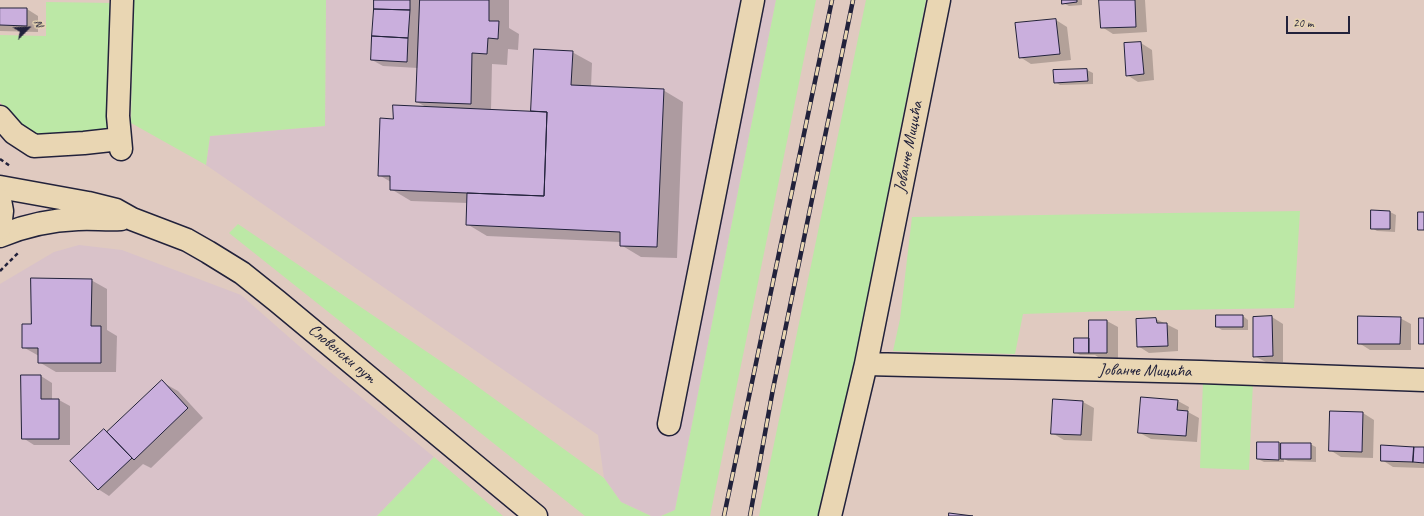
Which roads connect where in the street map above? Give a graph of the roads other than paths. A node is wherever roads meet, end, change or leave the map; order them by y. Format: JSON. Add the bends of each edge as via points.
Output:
{"nodes":[{"id":1,"x":122,"y":0,"type":"edge"},
{"id":2,"x":753,"y":0,"type":"edge"},
{"id":3,"x":939,"y":0,"type":"edge"},
{"id":4,"x":0,"y":117,"type":"edge"},
{"id":5,"x":0,"y":187,"type":"edge"},
{"id":6,"x":0,"y":200,"type":"edge"},
{"id":7,"x":132,"y":219,"type":"junction"},
{"id":8,"x":0,"y":228,"type":"edge"},
{"id":9,"x":0,"y":236,"type":"edge"},
{"id":10,"x":866,"y":364,"type":"junction"},
{"id":11,"x":1424,"y":380,"type":"edge"},
{"id":12,"x":669,"y":424,"type":"dead end"},
{"id":13,"x":536,"y":516,"type":"edge"},
{"id":14,"x":830,"y":516,"type":"edge"}],
"edges":[{"from":1,"to":4,"type":"street","via":[[118,116],[121,144],[34,146],[14,133]]},
{"from":2,"to":12,"type":"street"},
{"from":3,"to":10,"type":"street","name":"Јованче Мицића"},
{"from":5,"to":7,"type":"street","via":[[88,202],[116,210]]},
{"from":6,"to":8,"type":"street"},
{"from":7,"to":9,"type":"street","via":[[46,222]]},
{"from":7,"to":13,"type":"street","name":"Словенски пут","via":[[187,240],[242,273]]},
{"from":10,"to":11,"type":"street","name":"Јованче Мицића"},
{"from":10,"to":14,"type":"street","name":"Јованче Мицића"}]}
